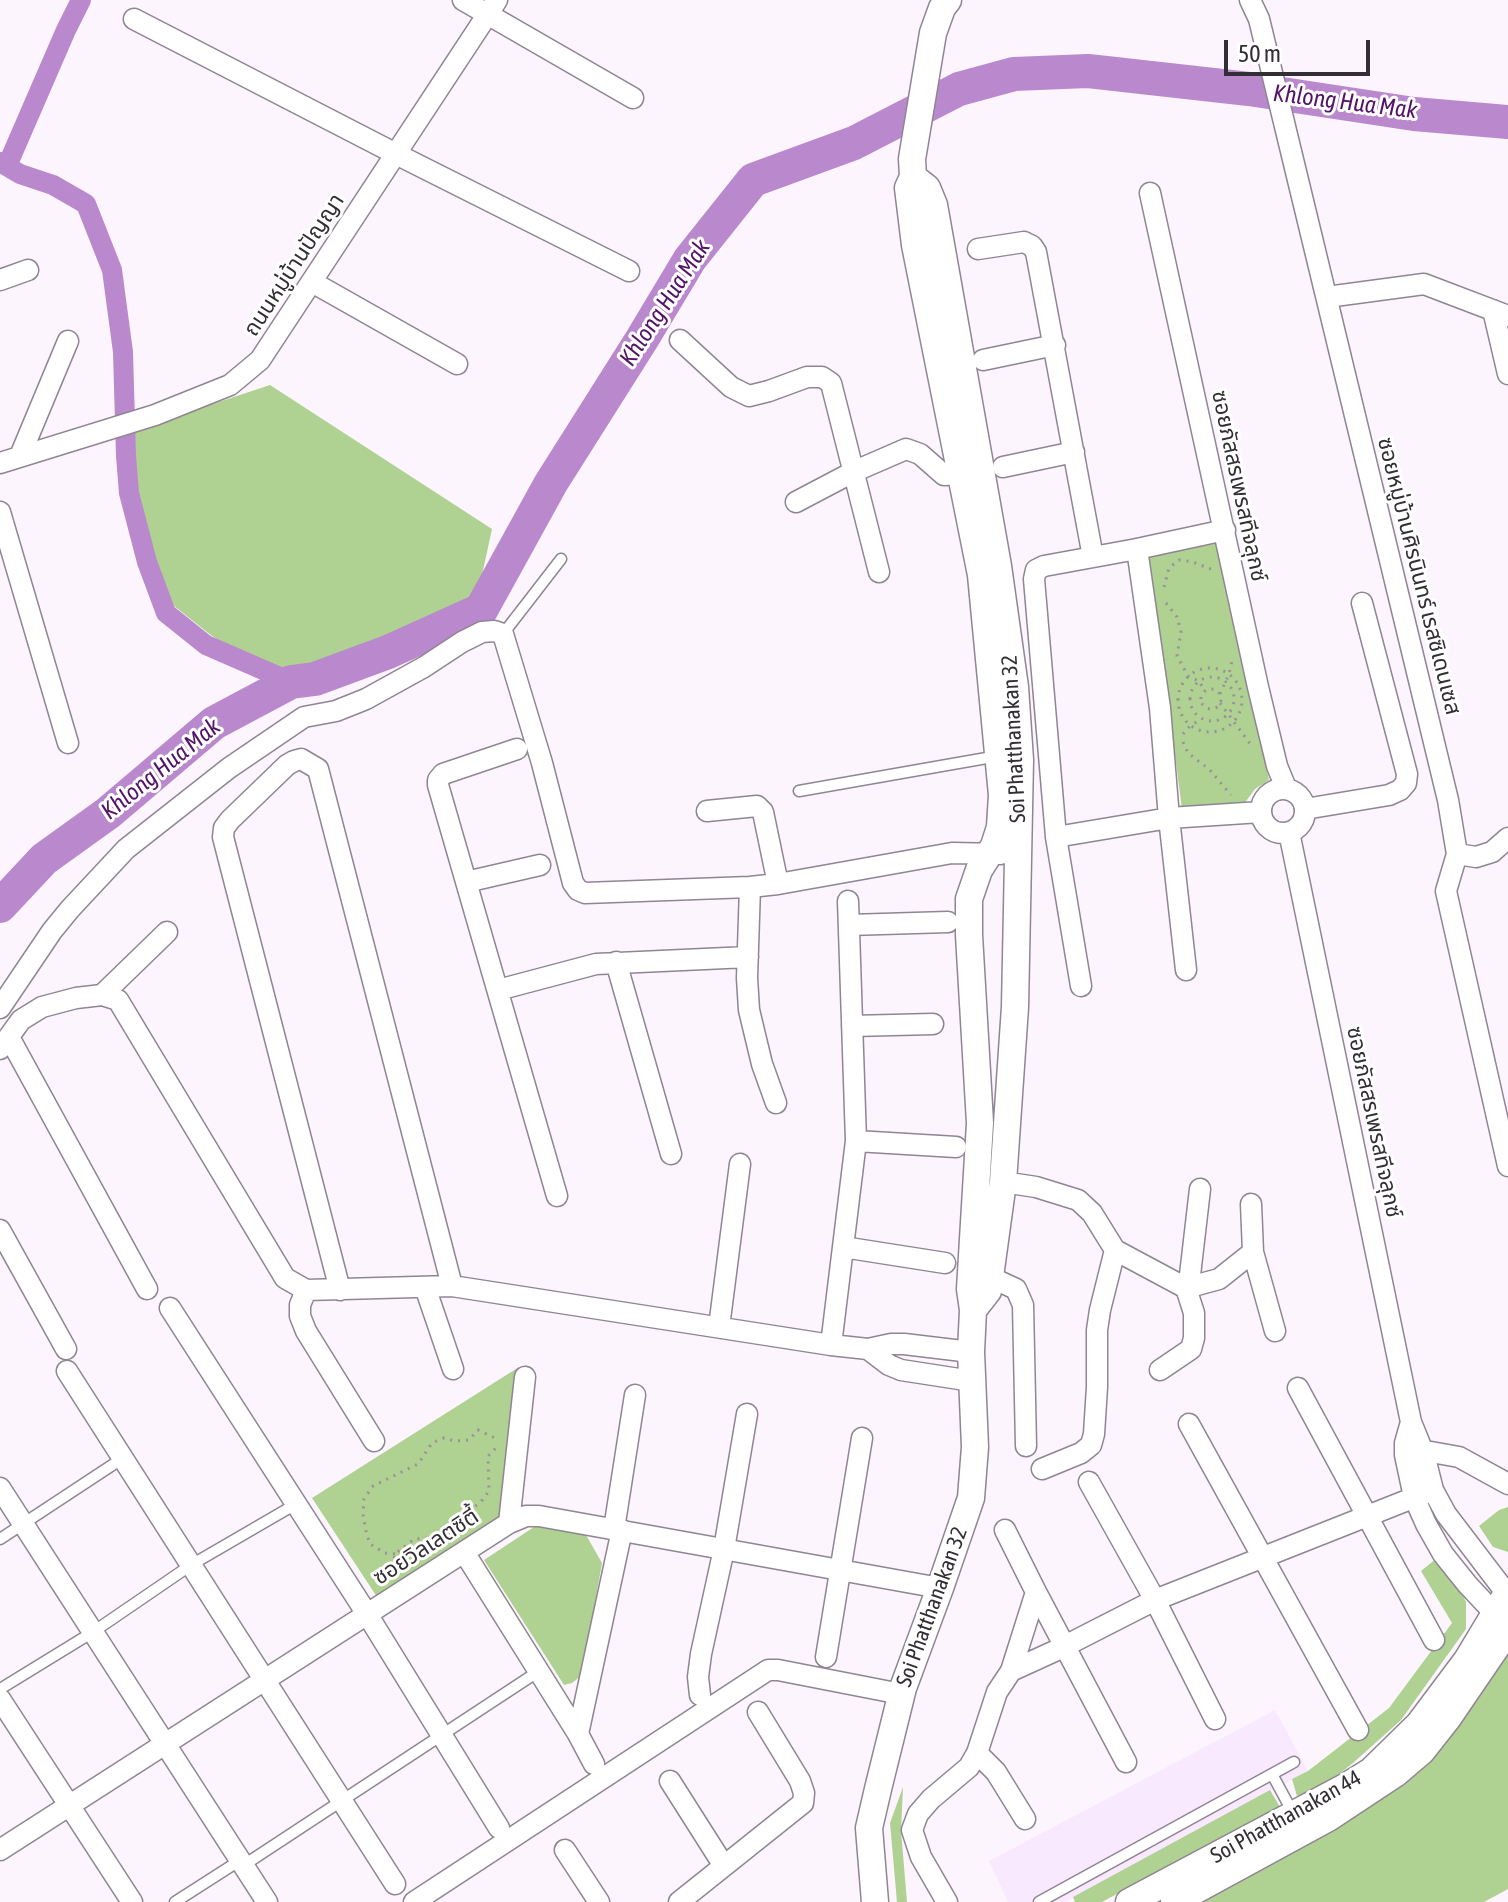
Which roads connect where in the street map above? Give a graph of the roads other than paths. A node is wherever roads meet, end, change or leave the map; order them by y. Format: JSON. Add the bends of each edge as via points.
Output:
{"nodes":[{"id":1,"x":463,"y":0,"type":"edge"},
{"id":2,"x":948,"y":0,"type":"edge"},
{"id":3,"x":1250,"y":0,"type":"edge"},
{"id":4,"x":492,"y":7,"type":"edge"},
{"id":5,"x":134,"y":19,"type":"dead end"},
{"id":6,"x":633,"y":98,"type":"dead end"},
{"id":7,"x":396,"y":154,"type":"junction"},
{"id":8,"x":912,"y":168,"type":"junction"},
{"id":9,"x":1150,"y":193,"type":"dead end"},
{"id":10,"x":978,"y":249,"type":"dead end"},
{"id":11,"x":28,"y":270,"type":"dead end"},
{"id":12,"x":629,"y":271,"type":"dead end"},
{"id":13,"x":0,"y":280,"type":"edge"},
{"id":14,"x":312,"y":282,"type":"junction"},
{"id":15,"x":1327,"y":297,"type":"junction"},
{"id":16,"x":1500,"y":313,"type":"edge"},
{"id":17,"x":680,"y":340,"type":"dead end"},
{"id":18,"x":68,"y":341,"type":"dead end"},
{"id":19,"x":1055,"y":345,"type":"junction"},
{"id":20,"x":983,"y":360,"type":"dead end"},
{"id":21,"x":457,"y":364,"type":"dead end"},
{"id":22,"x":1508,"y":374,"type":"edge"},
{"id":23,"x":1074,"y":452,"type":"junction"},
{"id":24,"x":10,"y":460,"type":"edge"},
{"id":25,"x":1003,"y":467,"type":"dead end"},
{"id":26,"x":853,"y":472,"type":"junction"},
{"id":27,"x":961,"y":474,"type":"junction"},
{"id":28,"x":796,"y":502,"type":"dead end"},
{"id":29,"x":0,"y":512,"type":"edge"},
{"id":30,"x":1225,"y":530,"type":"junction"},
{"id":31,"x":1137,"y":549,"type":"junction"},
{"id":32,"x":1093,"y":557,"type":"junction"},
{"id":33,"x":561,"y":559,"type":"dead end"},
{"id":34,"x":879,"y":572,"type":"dead end"},
{"id":35,"x":1362,"y":603,"type":"dead end"},
{"id":36,"x":503,"y":634,"type":"junction"},
{"id":37,"x":68,"y":743,"type":"dead end"},
{"id":38,"x":517,"y":749,"type":"dead end"},
{"id":39,"x":999,"y":755,"type":"junction"},
{"id":40,"x":1286,"y":788,"type":"junction"},
{"id":41,"x":799,"y":791,"type":"dead end"},
{"id":42,"x":1305,"y":809,"type":"junction"},
{"id":43,"x":707,"y":811,"type":"dead end"},
{"id":44,"x":1251,"y":812,"type":"junction"},
{"id":45,"x":1169,"y":818,"type":"junction"},
{"id":46,"x":1289,"y":832,"type":"junction"},
{"id":47,"x":1056,"y":837,"type":"junction"},
{"id":48,"x":1508,"y":838,"type":"edge"},
{"id":49,"x":989,"y":854,"type":"junction"},
{"id":50,"x":1019,"y":854,"type":"junction"},
{"id":51,"x":1457,"y":854,"type":"junction"},
{"id":52,"x":540,"y":865,"type":"dead end"},
{"id":53,"x":466,"y":882,"type":"junction"},
{"id":54,"x":778,"y":884,"type":"junction"},
{"id":55,"x":750,"y":887,"type":"junction"},
{"id":56,"x":848,"y":901,"type":"dead end"},
{"id":57,"x":948,"y":922,"type":"dead end"},
{"id":58,"x":849,"y":925,"type":"junction"},
{"id":59,"x":167,"y":932,"type":"dead end"},
{"id":60,"x":748,"y":957,"type":"junction"},
{"id":61,"x":616,"y":962,"type":"junction"},
{"id":62,"x":1186,"y":970,"type":"dead end"},
{"id":63,"x":1081,"y":986,"type":"dead end"},
{"id":64,"x":498,"y":990,"type":"junction"},
{"id":65,"x":102,"y":995,"type":"junction"},
{"id":66,"x":0,"y":1008,"type":"edge"},
{"id":67,"x":933,"y":1024,"type":"dead end"},
{"id":68,"x":852,"y":1026,"type":"junction"},
{"id":69,"x":4,"y":1043,"type":"edge"},
{"id":70,"x":776,"y":1103,"type":"dead end"},
{"id":71,"x":856,"y":1141,"type":"junction"},
{"id":72,"x":956,"y":1147,"type":"dead end"},
{"id":73,"x":671,"y":1154,"type":"dead end"},
{"id":74,"x":740,"y":1164,"type":"dead end"},
{"id":75,"x":1508,"y":1166,"type":"edge"},
{"id":76,"x":1003,"y":1182,"type":"junction"},
{"id":77,"x":1200,"y":1189,"type":"dead end"},
{"id":78,"x":557,"y":1196,"type":"dead end"},
{"id":79,"x":1251,"y":1204,"type":"dead end"},
{"id":80,"x":0,"y":1230,"type":"edge"},
{"id":81,"x":843,"y":1247,"type":"junction"},
{"id":82,"x":1115,"y":1250,"type":"junction"},
{"id":83,"x":1253,"y":1252,"type":"junction"},
{"id":84,"x":945,"y":1263,"type":"dead end"},
{"id":85,"x":990,"y":1277,"type":"junction"},
{"id":86,"x":452,"y":1286,"type":"junction"},
{"id":87,"x":425,"y":1287,"type":"junction"},
{"id":88,"x":1186,"y":1288,"type":"junction"},
{"id":89,"x":147,"y":1289,"type":"dead end"},
{"id":90,"x":306,"y":1290,"type":"junction"},
{"id":91,"x":340,"y":1290,"type":"junction"},
{"id":92,"x":170,"y":1308,"type":"dead end"},
{"id":93,"x":973,"y":1310,"type":"junction"},
{"id":94,"x":719,"y":1327,"type":"junction"},
{"id":95,"x":1275,"y":1331,"type":"dead end"},
{"id":96,"x":831,"y":1345,"type":"junction"},
{"id":97,"x":66,"y":1349,"type":"dead end"},
{"id":98,"x":868,"y":1349,"type":"junction"},
{"id":99,"x":971,"y":1352,"type":"junction"},
{"id":100,"x":453,"y":1369,"type":"dead end"},
{"id":101,"x":1160,"y":1370,"type":"dead end"},
{"id":102,"x":67,"y":1371,"type":"dead end"},
{"id":103,"x":525,"y":1377,"type":"dead end"},
{"id":104,"x":972,"y":1381,"type":"junction"},
{"id":105,"x":1298,"y":1388,"type":"dead end"},
{"id":106,"x":635,"y":1395,"type":"dead end"},
{"id":107,"x":747,"y":1414,"type":"dead end"},
{"id":108,"x":1189,"y":1424,"type":"dead end"},
{"id":109,"x":862,"y":1438,"type":"dead end"},
{"id":110,"x":374,"y":1441,"type":"dead end"},
{"id":111,"x":1026,"y":1446,"type":"dead end"},
{"id":112,"x":1414,"y":1454,"type":"junction"},
{"id":113,"x":123,"y":1458,"type":"junction"},
{"id":114,"x":1042,"y":1469,"type":"dead end"},
{"id":115,"x":1089,"y":1482,"type":"dead end"},
{"id":116,"x":1508,"y":1484,"type":"edge"},
{"id":117,"x":0,"y":1488,"type":"edge"},
{"id":118,"x":1423,"y":1494,"type":"junction"},
{"id":119,"x":296,"y":1504,"type":"junction"},
{"id":120,"x":1367,"y":1516,"type":"junction"},
{"id":121,"x":509,"y":1523,"type":"junction"},
{"id":122,"x":23,"y":1524,"type":"junction"},
{"id":123,"x":618,"y":1530,"type":"junction"},
{"id":124,"x":1005,"y":1530,"type":"dead end"},
{"id":125,"x":0,"y":1539,"type":"edge"},
{"id":126,"x":724,"y":1549,"type":"junction"},
{"id":127,"x":464,"y":1552,"type":"junction"},
{"id":128,"x":1263,"y":1557,"type":"junction"},
{"id":129,"x":191,"y":1565,"type":"junction"},
{"id":130,"x":841,"y":1570,"type":"junction"},
{"id":131,"x":940,"y":1588,"type":"junction"},
{"id":132,"x":1036,"y":1592,"type":"junction"},
{"id":133,"x":1155,"y":1600,"type":"junction"},
{"id":134,"x":375,"y":1609,"type":"junction"},
{"id":135,"x":1506,"y":1609,"type":"edge"},
{"id":136,"x":93,"y":1632,"type":"junction"},
{"id":137,"x":1434,"y":1640,"type":"dead end"},
{"id":138,"x":1065,"y":1646,"type":"junction"},
{"id":139,"x":826,"y":1657,"type":"dead end"},
{"id":140,"x":539,"y":1671,"type":"junction"},
{"id":141,"x":1011,"y":1671,"type":"junction"},
{"id":142,"x":265,"y":1680,"type":"junction"},
{"id":143,"x":0,"y":1689,"type":"edge"},
{"id":144,"x":901,"y":1694,"type":"junction"},
{"id":145,"x":700,"y":1695,"type":"dead end"},
{"id":146,"x":0,"y":1699,"type":"edge"},
{"id":147,"x":758,"y":1712,"type":"dead end"},
{"id":148,"x":1215,"y":1719,"type":"dead end"},
{"id":149,"x":1358,"y":1730,"type":"dead end"},
{"id":150,"x":578,"y":1734,"type":"junction"},
{"id":151,"x":442,"y":1736,"type":"junction"},
{"id":152,"x":165,"y":1744,"type":"junction"},
{"id":153,"x":977,"y":1753,"type":"junction"},
{"id":154,"x":1126,"y":1762,"type":"dead end"},
{"id":155,"x":1294,"y":1762,"type":"dead end"},
{"id":156,"x":594,"y":1764,"type":"dead end"},
{"id":157,"x":1272,"y":1774,"type":"junction"},
{"id":158,"x":670,"y":1781,"type":"dead end"},
{"id":159,"x":343,"y":1801,"type":"junction"},
{"id":160,"x":69,"y":1805,"type":"junction"},
{"id":161,"x":1293,"y":1813,"type":"junction"},
{"id":162,"x":1025,"y":1819,"type":"dead end"},
{"id":163,"x":499,"y":1828,"type":"dead end"},
{"id":164,"x":0,"y":1850,"type":"edge"},
{"id":165,"x":565,"y":1850,"type":"dead end"},
{"id":166,"x":242,"y":1863,"type":"junction"},
{"id":167,"x":724,"y":1866,"type":"junction"},
{"id":168,"x":395,"y":1884,"type":"dead end"},
{"id":169,"x":1058,"y":1897,"type":"edge"},
{"id":170,"x":132,"y":1902,"type":"edge"},
{"id":171,"x":175,"y":1902,"type":"edge"},
{"id":172,"x":267,"y":1902,"type":"edge"},
{"id":173,"x":414,"y":1902,"type":"edge"},
{"id":174,"x":599,"y":1902,"type":"edge"},
{"id":175,"x":679,"y":1902,"type":"edge"},
{"id":176,"x":875,"y":1902,"type":"edge"},
{"id":177,"x":947,"y":1902,"type":"edge"},
{"id":178,"x":1039,"y":1902,"type":"edge"},
{"id":179,"x":1129,"y":1902,"type":"edge"},
{"id":180,"x":1174,"y":1902,"type":"edge"}],
"edges":[{"from":1,"to":4,"type":"street"},
{"from":2,"to":8,"type":"street","name":"Soi Phatthanakan 32","via":[[933,33]]},
{"from":3,"to":15,"type":"street","name":"ซอยหมู่บ้านศิรนินทร์ เรสซิเดนเซส"},
{"from":4,"to":6,"type":"street"},
{"from":4,"to":7,"type":"street","name":"ถนนหมู่บ้านปัญญา"},
{"from":5,"to":7,"type":"street"},
{"from":7,"to":12,"type":"street"},
{"from":7,"to":14,"type":"street","name":"ถนนหมู่บ้านปัญญา"},
{"from":8,"to":27,"type":"street","name":"Soi Phatthanakan 32","via":[[908,188],[915,245]]},
{"from":8,"to":50,"type":"street","name":"Soi Phatthanakan 32","via":[[934,205],[998,566],[1015,687]]},
{"from":9,"to":30,"type":"street","name":"ซอยภัสสรเพรสทีจลุกซ์"},
{"from":10,"to":19,"type":"street","via":[[1024,242],[1032,246]]},
{"from":11,"to":13,"type":"street"},
{"from":14,"to":21,"type":"street"},
{"from":14,"to":24,"type":"street","name":"ถนนหมู่บ้านปัญญา","via":[[260,360],[230,385],[155,415]]},
{"from":15,"to":16,"type":"street","via":[[1424,284]]},
{"from":15,"to":51,"type":"street","name":"ซอยหมู่บ้านศิรนินทร์ เรสซิเดนเซส"},
{"from":16,"to":22,"type":"street"},
{"from":17,"to":26,"type":"street","via":[[731,387],[749,396],[807,377],[831,383]]},
{"from":18,"to":24,"type":"street"},
{"from":19,"to":20,"type":"street"},
{"from":19,"to":23,"type":"street"},
{"from":23,"to":25,"type":"street"},
{"from":23,"to":32,"type":"street"},
{"from":26,"to":27,"type":"street","via":[[906,449],[944,475]]},
{"from":26,"to":28,"type":"street"},
{"from":26,"to":34,"type":"street"},
{"from":27,"to":39,"type":"street","name":"Soi Phatthanakan 32","via":[[981,575]]},
{"from":29,"to":37,"type":"street"},
{"from":30,"to":31,"type":"street"},
{"from":30,"to":40,"type":"street","name":"ซอยภัสสรเพรสทีจลุกซ์"},
{"from":31,"to":32,"type":"street"},
{"from":31,"to":45,"type":"street","via":[[1160,708]]},
{"from":32,"to":47,"type":"street","via":[[1044,566],[1034,579]]},
{"from":33,"to":36,"type":"lane"},
{"from":35,"to":42,"type":"street","via":[[1406,783],[1389,795]]},
{"from":36,"to":55,"type":"street","via":[[578,890]]},
{"from":36,"to":66,"type":"street","via":[[482,632],[366,699],[304,717],[250,751],[126,849],[52,931]]},
{"from":38,"to":53,"type":"street","via":[[438,780]]},
{"from":39,"to":41,"type":"lane"},
{"from":39,"to":49,"type":"street","name":"Soi Phatthanakan 32","via":[[1000,827]]},
{"from":40,"to":42,"type":"street","name":"ซอยภัสสรเพรสทีจลุกซ์","via":[[1299,795]]},
{"from":40,"to":44,"type":"street","via":[[1273,790]]},
{"from":42,"to":46,"type":"street","via":[[1301,823]]},
{"from":43,"to":54,"type":"street","via":[[757,806],[763,812]]},
{"from":44,"to":45,"type":"street"},
{"from":44,"to":46,"type":"street","via":[[1270,829]]},
{"from":45,"to":47,"type":"street"},
{"from":45,"to":62,"type":"street"},
{"from":46,"to":112,"type":"street","name":"ซอยภัสสรเพรสทีจลุกซ์"},
{"from":47,"to":63,"type":"street"},
{"from":48,"to":51,"type":"street","via":[[1492,852],[1476,857]]},
{"from":49,"to":50,"type":"street"},
{"from":49,"to":54,"type":"street","via":[[952,853]]},
{"from":49,"to":93,"type":"street","name":"Soi Phatthanakan 32","via":[[969,899],[980,1123]]},
{"from":50,"to":76,"type":"street","name":"Soi Phatthanakan 32"},
{"from":51,"to":75,"type":"street","name":"ซอยหมู่บ้านศิรนินทร์ เรสซิเดนเซส","via":[[1446,891]]},
{"from":52,"to":53,"type":"street"},
{"from":53,"to":64,"type":"street"},
{"from":54,"to":55,"type":"street"},
{"from":55,"to":60,"type":"street"},
{"from":56,"to":58,"type":"street"},
{"from":57,"to":58,"type":"street"},
{"from":58,"to":68,"type":"street"},
{"from":59,"to":65,"type":"street"},
{"from":60,"to":61,"type":"street"},
{"from":60,"to":70,"type":"street","via":[[749,1010]]},
{"from":61,"to":64,"type":"street","via":[[586,965]]},
{"from":61,"to":73,"type":"street"},
{"from":64,"to":78,"type":"street"},
{"from":65,"to":69,"type":"street","via":[[42,1007],[21,1020]]},
{"from":65,"to":90,"type":"street","via":[[118,1000],[285,1278]]},
{"from":67,"to":68,"type":"street"},
{"from":68,"to":71,"type":"street"},
{"from":69,"to":89,"type":"street"},
{"from":71,"to":72,"type":"street"},
{"from":71,"to":81,"type":"street"},
{"from":74,"to":94,"type":"street"},
{"from":76,"to":82,"type":"street","via":[[1078,1200]]},
{"from":76,"to":85,"type":"street","name":"Soi Phatthanakan 32"},
{"from":77,"to":88,"type":"street"},
{"from":79,"to":83,"type":"street"},
{"from":80,"to":97,"type":"street"},
{"from":81,"to":84,"type":"street"},
{"from":81,"to":96,"type":"street"},
{"from":82,"to":88,"type":"street"},
{"from":82,"to":114,"type":"street","via":[[1097,1330],[1091,1445]]},
{"from":83,"to":88,"type":"street","via":[[1219,1279]]},
{"from":83,"to":95,"type":"street"},
{"from":85,"to":93,"type":"street","name":"Soi Phatthanakan 32","via":[[988,1291]]},
{"from":85,"to":111,"type":"street","via":[[1016,1289],[1023,1305]]},
{"from":86,"to":87,"type":"street"},
{"from":86,"to":91,"type":"street","via":[[318,769],[301,759],[287,765],[230,820],[223,837]]},
{"from":86,"to":94,"type":"street"},
{"from":87,"to":91,"type":"street"},
{"from":87,"to":100,"type":"street"},
{"from":88,"to":101,"type":"street","via":[[1194,1313],[1191,1349]]},
{"from":90,"to":91,"type":"street"},
{"from":90,"to":110,"type":"street","via":[[300,1316],[306,1331]]},
{"from":92,"to":119,"type":"street"},
{"from":93,"to":99,"type":"street","name":"Soi Phatthanakan 32"},
{"from":94,"to":96,"type":"street"},
{"from":96,"to":98,"type":"street"},
{"from":98,"to":99,"type":"street","via":[[891,1344]]},
{"from":98,"to":104,"type":"street","via":[[901,1370]]},
{"from":99,"to":104,"type":"street","name":"Soi Phatthanakan 32"},
{"from":102,"to":113,"type":"street"},
{"from":103,"to":121,"type":"street"},
{"from":104,"to":131,"type":"street","name":"Soi Phatthanakan 32","via":[[971,1498]]},
{"from":105,"to":120,"type":"street"},
{"from":106,"to":123,"type":"street"},
{"from":107,"to":126,"type":"street"},
{"from":108,"to":128,"type":"street"},
{"from":109,"to":130,"type":"street"},
{"from":112,"to":116,"type":"street","via":[[1459,1457]]},
{"from":112,"to":118,"type":"street","name":"ซอยภัสสรเพรสทีจลุกซ์"},
{"from":113,"to":122,"type":"lane"},
{"from":113,"to":129,"type":"street"},
{"from":115,"to":133,"type":"street"},
{"from":117,"to":122,"type":"street"},
{"from":118,"to":120,"type":"street"},
{"from":118,"to":135,"type":"street","name":"ซอยภัสสรเพรสทีจลุกซ์","via":[[1426,1524],[1443,1554],[1467,1584]]},
{"from":119,"to":129,"type":"lane"},
{"from":119,"to":134,"type":"street"},
{"from":120,"to":128,"type":"street"},
{"from":120,"to":137,"type":"street"},
{"from":121,"to":123,"type":"street","name":"ซอยวิลเลตซิตี้","via":[[539,1516]]},
{"from":121,"to":127,"type":"street","name":"ซอยวิลเลตซิตี้"},
{"from":122,"to":125,"type":"lane"},
{"from":122,"to":136,"type":"street"},
{"from":123,"to":126,"type":"street","name":"ซอยวิลเลตซิตี้"},
{"from":123,"to":150,"type":"street"},
{"from":124,"to":132,"type":"street"},
{"from":126,"to":130,"type":"street","name":"ซอยวิลเลตซิตี้"},
{"from":126,"to":145,"type":"street","via":[[701,1654]]},
{"from":127,"to":134,"type":"street","name":"ซอยวิลเลตซิตี้"},
{"from":127,"to":140,"type":"street"},
{"from":128,"to":133,"type":"street"},
{"from":128,"to":149,"type":"street"},
{"from":129,"to":136,"type":"lane"},
{"from":129,"to":142,"type":"street"},
{"from":130,"to":131,"type":"street","name":"ซอยวิลเลตซิตี้"},
{"from":130,"to":139,"type":"street"},
{"from":131,"to":144,"type":"street","name":"Soi Phatthanakan 32"},
{"from":132,"to":138,"type":"street"},
{"from":132,"to":141,"type":"street"},
{"from":133,"to":138,"type":"street"},
{"from":133,"to":148,"type":"street"},
{"from":134,"to":142,"type":"street","name":"ซอยวิลเลตซิตี้"},
{"from":134,"to":151,"type":"street"},
{"from":135,"to":161,"type":"street","name":"Soi Phatthanakan 44","via":[[1419,1724],[1371,1771]]},
{"from":135,"to":180,"type":"street","name":"Soi Phatthanakan 44","via":[[1448,1718],[1422,1751],[1330,1817]]},
{"from":136,"to":143,"type":"lane"},
{"from":136,"to":152,"type":"street"},
{"from":138,"to":141,"type":"street"},
{"from":138,"to":154,"type":"street"},
{"from":140,"to":150,"type":"street"},
{"from":140,"to":151,"type":"lane"},
{"from":141,"to":153,"type":"street","via":[[997,1692]]},
{"from":142,"to":152,"type":"street","name":"ซอยวิลเลตซิตี้"},
{"from":142,"to":159,"type":"street"},
{"from":144,"to":173,"type":"street","via":[[768,1670]]},
{"from":144,"to":176,"type":"street","name":"Soi Phatthanakan 32","via":[[869,1828]]},
{"from":146,"to":160,"type":"street"},
{"from":147,"to":167,"type":"street","via":[[800,1781],[803,1803]]},
{"from":150,"to":156,"type":"street"},
{"from":151,"to":159,"type":"lane"},
{"from":151,"to":163,"type":"street"},
{"from":152,"to":160,"type":"street","name":"ซอยวิลเลตซิตี้"},
{"from":152,"to":166,"type":"street"},
{"from":153,"to":162,"type":"street","via":[[996,1772]]},
{"from":153,"to":177,"type":"street","via":[[918,1814],[912,1830]]},
{"from":155,"to":157,"type":"lane"},
{"from":157,"to":161,"type":"lane"},
{"from":157,"to":169,"type":"lane"},
{"from":158,"to":167,"type":"street"},
{"from":159,"to":166,"type":"lane"},
{"from":159,"to":168,"type":"street"},
{"from":160,"to":164,"type":"street","name":"ซอยวิลเลตซิตี้"},
{"from":160,"to":170,"type":"street"},
{"from":161,"to":179,"type":"street","name":"Soi Phatthanakan 44"},
{"from":165,"to":174,"type":"street"},
{"from":166,"to":171,"type":"lane"},
{"from":166,"to":172,"type":"street"},
{"from":167,"to":175,"type":"street"},
{"from":169,"to":178,"type":"lane"}]}
